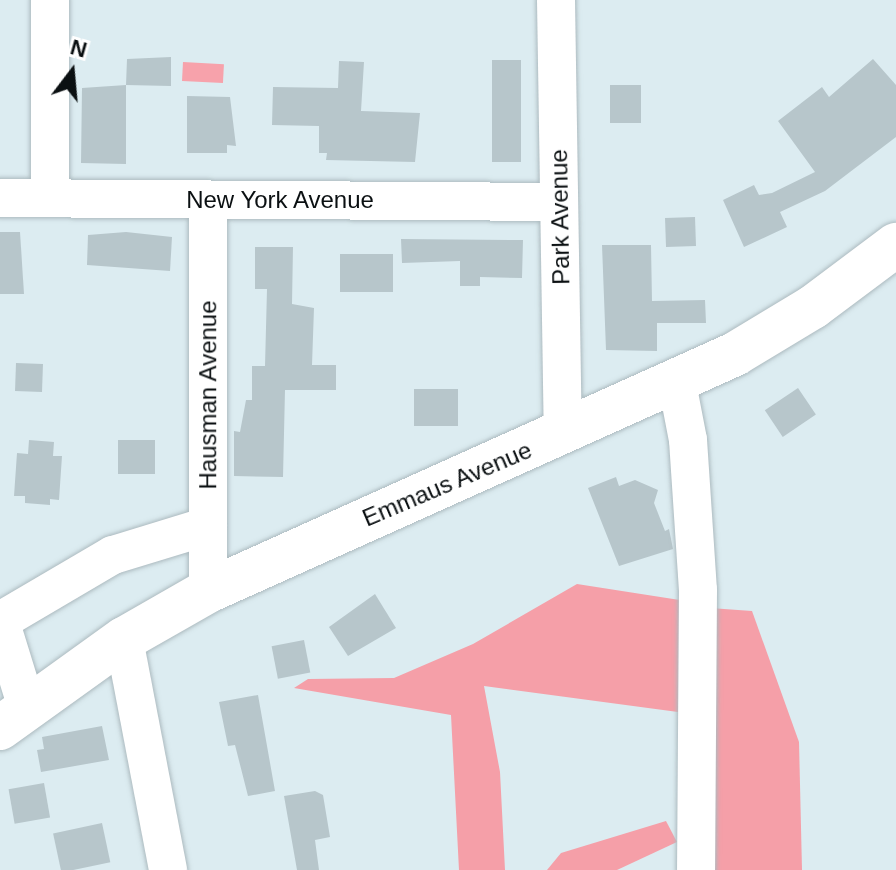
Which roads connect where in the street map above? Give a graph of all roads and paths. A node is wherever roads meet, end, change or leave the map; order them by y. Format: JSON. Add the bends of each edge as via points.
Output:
{"nodes":[{"id":1,"x":50,"y":0,"type":"edge"},
{"id":2,"x":556,"y":0,"type":"edge"},
{"id":3,"x":0,"y":198,"type":"edge"},
{"id":4,"x":50,"y":198,"type":"junction"},
{"id":5,"x":208,"y":200,"type":"junction"},
{"id":6,"x":559,"y":202,"type":"junction"},
{"id":7,"x":896,"y":245,"type":"edge"},
{"id":8,"x":677,"y":383,"type":"junction"},
{"id":9,"x":563,"y":434,"type":"junction"},
{"id":10,"x":208,"y":526,"type":"junction"},
{"id":11,"x":208,"y":591,"type":"junction"},
{"id":12,"x":1,"y":620,"type":"edge"},
{"id":13,"x":124,"y":639,"type":"junction"},
{"id":14,"x":14,"y":718,"type":"edge"},
{"id":15,"x":168,"y":870,"type":"edge"},
{"id":16,"x":696,"y":870,"type":"edge"}],
"edges":[{"from":1,"to":4,"type":"street"},
{"from":2,"to":6,"type":"street","name":"Park Avenue"},
{"from":3,"to":4,"type":"street","name":"New York Avenue"},
{"from":4,"to":5,"type":"street","name":"New York Avenue"},
{"from":5,"to":6,"type":"street","name":"New York Avenue"},
{"from":5,"to":10,"type":"street","name":"Hausman Avenue"},
{"from":6,"to":9,"type":"street","name":"Park Avenue"},
{"from":7,"to":8,"type":"main road","name":"Emmaus Avenue","via":[[813,307]]},
{"from":8,"to":9,"type":"main road","name":"Emmaus Avenue"},
{"from":8,"to":16,"type":"street","via":[[688,440],[698,590]]},
{"from":9,"to":11,"type":"main road","name":"Emmaus Avenue"},
{"from":10,"to":11,"type":"street","name":"Hausman Avenue"},
{"from":10,"to":12,"type":"street","via":[[113,555]]},
{"from":11,"to":13,"type":"main road","name":"Emmaus Avenue"},
{"from":12,"to":14,"type":"street"},
{"from":13,"to":14,"type":"main road","name":"Emmaus Avenue"},
{"from":13,"to":15,"type":"street"}]}
